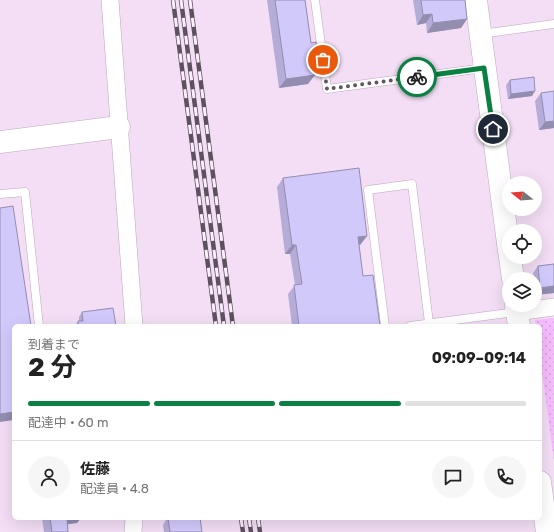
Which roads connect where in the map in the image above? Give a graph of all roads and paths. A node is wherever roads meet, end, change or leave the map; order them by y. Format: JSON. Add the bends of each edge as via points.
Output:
{"nodes":[{"id":1,"x":110,"y":0,"type":"edge"},
{"id":2,"x":315,"y":0,"type":"edge"},
{"id":3,"x":476,"y":0,"type":"edge"},
{"id":4,"x":554,"y":24,"type":"edge"},
{"id":5,"x":480,"y":34,"type":"junction"},
{"id":6,"x":484,"y":68,"type":"junction"},
{"id":7,"x":119,"y":127,"type":"junction"},
{"id":8,"x":0,"y":142,"type":"edge"},
{"id":9,"x":0,"y":194,"type":"edge"},
{"id":10,"x":505,"y":224,"type":"edge"},
{"id":11,"x":554,"y":307,"type":"edge"},
{"id":12,"x":518,"y":314,"type":"edge"},
{"id":13,"x":39,"y":324,"type":"edge"},
{"id":14,"x":134,"y":324,"type":"edge"},
{"id":15,"x":385,"y":324,"type":"edge"},
{"id":16,"x":430,"y":324,"type":"joint"},
{"id":17,"x":542,"y":496,"type":"edge"},
{"id":18,"x":134,"y":520,"type":"edge"},
{"id":19,"x":133,"y":532,"type":"edge"},
{"id":20,"x":547,"y":532,"type":"edge"}],
"edges":[{"from":1,"to":7,"type":"street"},
{"from":2,"to":6,"type":"lane","via":[[327,89]]},
{"from":3,"to":5,"type":"street"},
{"from":4,"to":5,"type":"lane"},
{"from":5,"to":6,"type":"street"},
{"from":6,"to":10,"type":"street"},
{"from":7,"to":8,"type":"street"},
{"from":7,"to":14,"type":"street"},
{"from":9,"to":13,"type":"lane","via":[[25,192]]},
{"from":11,"to":12,"type":"street"},
{"from":12,"to":16,"type":"lane"},
{"from":15,"to":16,"type":"lane","via":[[368,190],[412,184]]},
{"from":17,"to":20,"type":"street"},
{"from":18,"to":19,"type":"street"}]}
